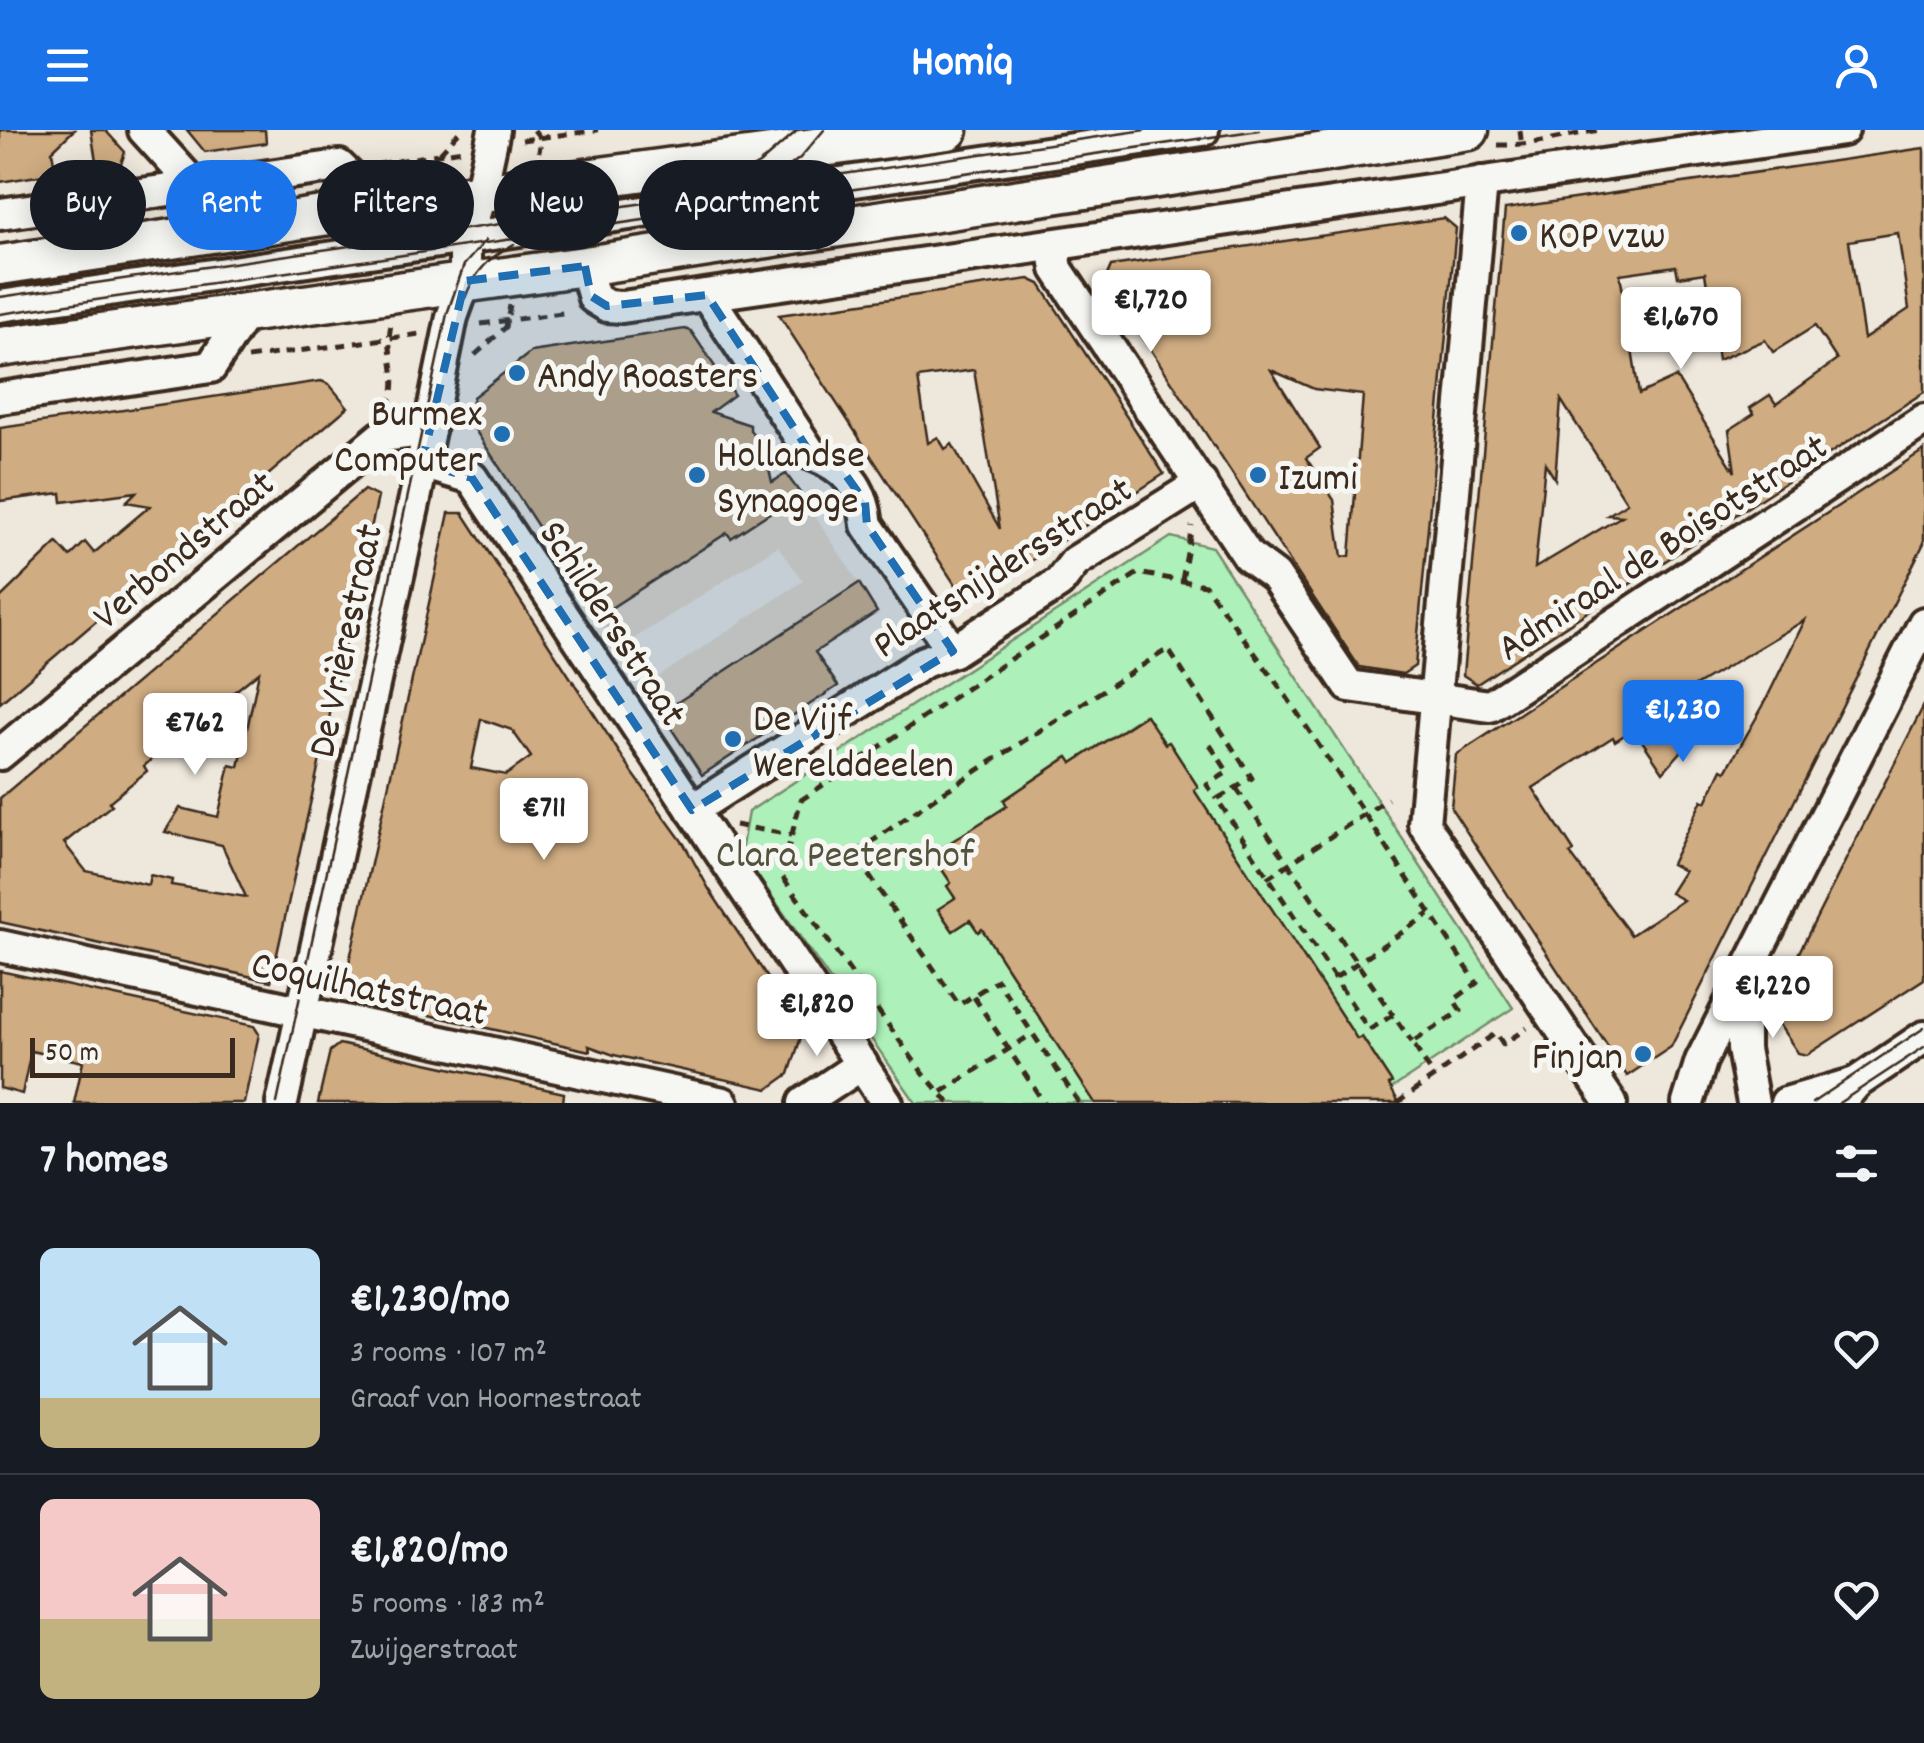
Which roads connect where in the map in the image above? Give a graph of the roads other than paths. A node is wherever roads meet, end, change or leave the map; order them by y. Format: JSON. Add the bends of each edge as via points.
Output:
{"nodes":[{"id":1,"x":144,"y":130,"type":"edge"},
{"id":2,"x":1203,"y":130,"type":"edge"},
{"id":3,"x":1468,"y":130,"type":"edge"},
{"id":4,"x":1842,"y":130,"type":"edge"},
{"id":5,"x":907,"y":133,"type":"edge"},
{"id":6,"x":492,"y":138,"type":"edge"},
{"id":7,"x":803,"y":140,"type":"edge"},
{"id":8,"x":171,"y":160,"type":"edge"},
{"id":9,"x":783,"y":160,"type":"edge"},
{"id":10,"x":855,"y":182,"type":"edge"},
{"id":11,"x":1482,"y":182,"type":"junction"},
{"id":12,"x":166,"y":189,"type":"edge"},
{"id":13,"x":480,"y":194,"type":"junction"},
{"id":14,"x":474,"y":195,"type":"edge"},
{"id":15,"x":639,"y":213,"type":"edge"},
{"id":16,"x":0,"y":214,"type":"edge"},
{"id":17,"x":474,"y":214,"type":"edge"},
{"id":18,"x":317,"y":218,"type":"edge"},
{"id":19,"x":474,"y":236,"type":"edge"},
{"id":20,"x":1053,"y":245,"type":"junction"},
{"id":21,"x":379,"y":250,"type":"edge"},
{"id":22,"x":466,"y":250,"type":"edge"},
{"id":23,"x":0,"y":266,"type":"edge"},
{"id":24,"x":586,"y":266,"type":"junction"},
{"id":25,"x":465,"y":281,"type":"junction"},
{"id":26,"x":707,"y":295,"type":"junction"},
{"id":27,"x":0,"y":306,"type":"edge"},
{"id":28,"x":247,"y":311,"type":"junction"},
{"id":29,"x":0,"y":347,"type":"edge"},
{"id":30,"x":0,"y":398,"type":"edge"},
{"id":31,"x":1924,"y":420,"type":"edge"},
{"id":32,"x":429,"y":430,"type":"junction"},
{"id":33,"x":422,"y":462,"type":"junction"},
{"id":34,"x":1201,"y":484,"type":"junction"},
{"id":35,"x":1924,"y":623,"type":"edge"},
{"id":36,"x":953,"y":651,"type":"junction"},
{"id":37,"x":1433,"y":698,"type":"junction"},
{"id":38,"x":0,"y":754,"type":"edge"},
{"id":39,"x":692,"y":810,"type":"junction"},
{"id":40,"x":0,"y":946,"type":"edge"},
{"id":41,"x":1742,"y":984,"type":"junction"},
{"id":42,"x":303,"y":1012,"type":"junction"},
{"id":43,"x":1924,"y":1038,"type":"edge"},
{"id":44,"x":862,"y":1064,"type":"junction"},
{"id":45,"x":1847,"y":1093,"type":"edge"},
{"id":46,"x":282,"y":1103,"type":"edge"},
{"id":47,"x":723,"y":1103,"type":"edge"},
{"id":48,"x":804,"y":1103,"type":"edge"},
{"id":49,"x":887,"y":1103,"type":"edge"},
{"id":50,"x":1611,"y":1103,"type":"edge"},
{"id":51,"x":1688,"y":1103,"type":"edge"},
{"id":52,"x":1752,"y":1103,"type":"edge"},
{"id":53,"x":1786,"y":1103,"type":"edge"}],
"edges":[{"from":1,"to":8,"type":"street"},
{"from":2,"to":10,"type":"street"},
{"from":3,"to":24,"type":"main road"},
{"from":4,"to":11,"type":"street"},
{"from":5,"to":7,"type":"main road"},
{"from":6,"to":13,"type":"street","name":"De Vrièrestraat"},
{"from":7,"to":9,"type":"street"},
{"from":7,"to":13,"type":"main road"},
{"from":11,"to":20,"type":"street"},
{"from":11,"to":37,"type":"street"},
{"from":12,"to":16,"type":"street"},
{"from":13,"to":14,"type":"main road"},
{"from":13,"to":17,"type":"street","name":"De Vrièrestraat"},
{"from":15,"to":19,"type":"street"},
{"from":18,"to":23,"type":"main road"},
{"from":20,"to":26,"type":"street"},
{"from":20,"to":34,"type":"street","name":"Admiraal de Boisotstraat","via":[[1057,269]]},
{"from":21,"to":27,"type":"street"},
{"from":22,"to":25,"type":"street","name":"De Vrièrestraat"},
{"from":24,"to":25,"type":"main road"},
{"from":24,"to":26,"type":"street","via":[[590,293],[606,306]]},
{"from":25,"to":28,"type":"main road"},
{"from":25,"to":32,"type":"street","name":"De Vrièrestraat"},
{"from":26,"to":36,"type":"street","via":[[811,454],[838,464],[865,502],[867,525]]},
{"from":28,"to":29,"type":"main road"},
{"from":28,"to":30,"type":"street","via":[[211,367]]},
{"from":31,"to":37,"type":"street","name":"Admiraal de Boisotstraat","via":[[1490,706]]},
{"from":32,"to":33,"type":"street","name":"De Vrièrestraat"},
{"from":32,"to":38,"type":"street","name":"Verbondstraat","via":[[382,436]]},
{"from":33,"to":39,"type":"street","name":"Schildersstraat","via":[[472,478]]},
{"from":33,"to":42,"type":"street","name":"De Vrièrestraat"},
{"from":34,"to":36,"type":"street","name":"Plaatsnijdersstraat","via":[[1075,562],[1060,583]]},
{"from":34,"to":37,"type":"street","name":"Admiraal de Boisotstraat","via":[[1248,556],[1275,576],[1349,686]]},
{"from":35,"to":41,"type":"street"},
{"from":36,"to":39,"type":"street","name":"Plaatsnijdersstraat","via":[[924,662]]},
{"from":37,"to":50,"type":"street","via":[[1424,824]]},
{"from":39,"to":44,"type":"street","name":"Schildersstraat"},
{"from":40,"to":42,"type":"street","name":"Coquilhatstraat"},
{"from":41,"to":51,"type":"street","via":[[1701,1061]]},
{"from":41,"to":52,"type":"street","via":[[1742,1049]]},
{"from":42,"to":46,"type":"street","name":"De Vrièrestraat"},
{"from":42,"to":47,"type":"street","name":"Coquilhatstraat"},
{"from":43,"to":45,"type":"street"},
{"from":44,"to":48,"type":"street"},
{"from":44,"to":49,"type":"street","name":"Schildersstraat"},
{"from":45,"to":53,"type":"street"}]}
